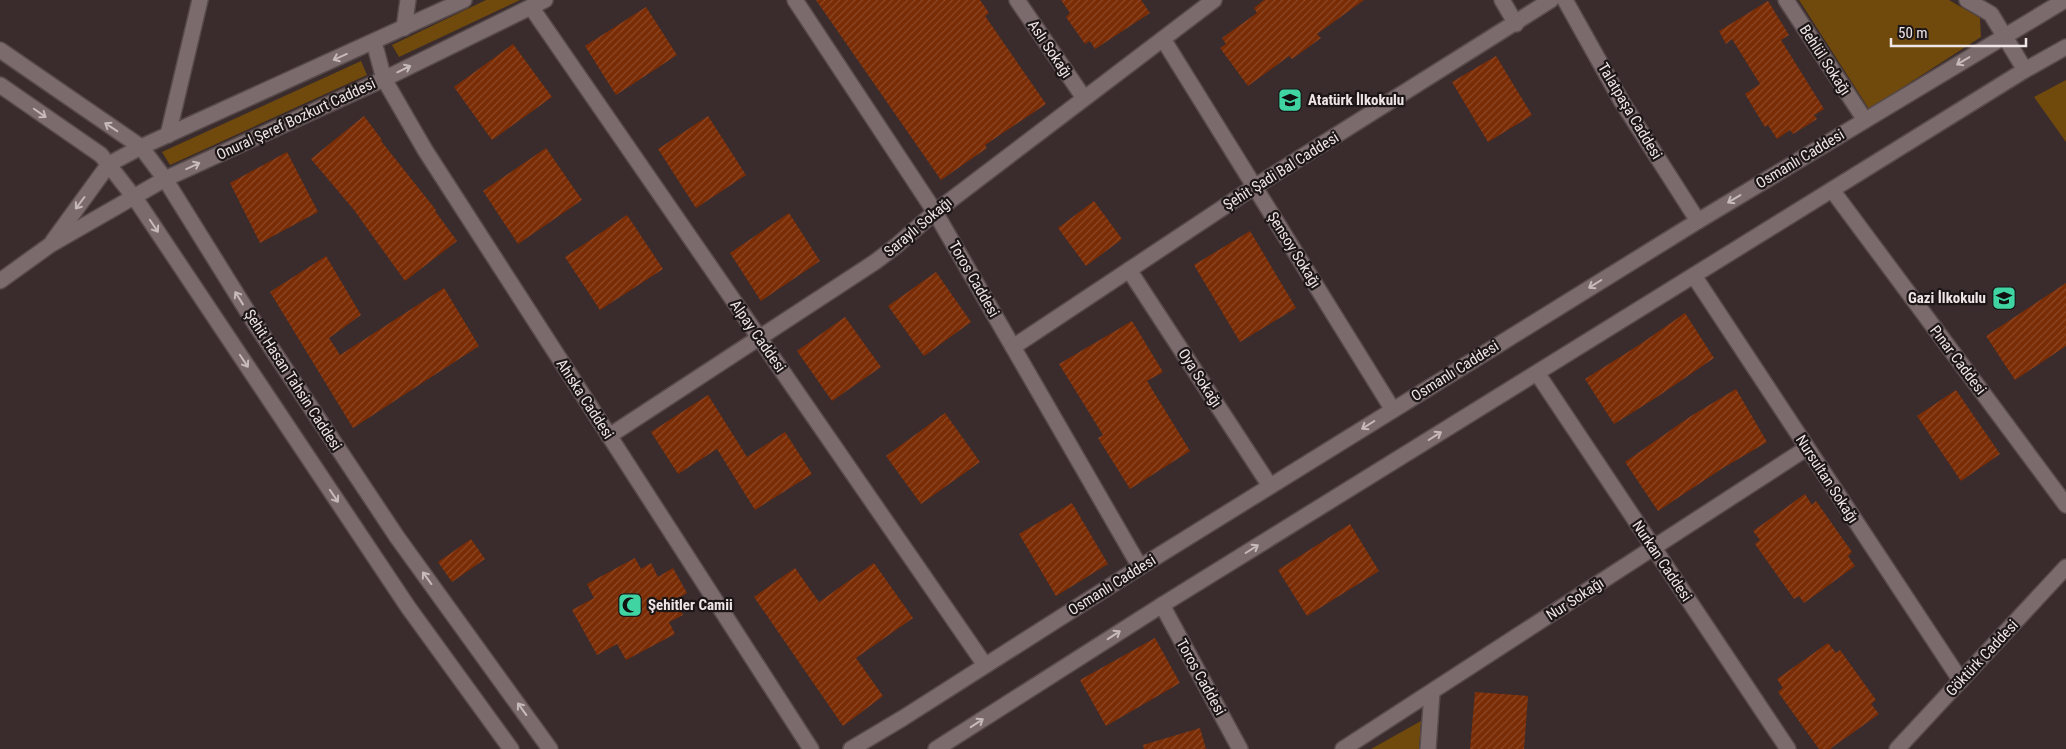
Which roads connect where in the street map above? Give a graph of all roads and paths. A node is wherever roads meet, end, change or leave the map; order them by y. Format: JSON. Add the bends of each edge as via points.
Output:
{"nodes":[{"id":1,"x":200,"y":0,"type":"edge"},
{"id":2,"x":408,"y":0,"type":"edge"},
{"id":3,"x":464,"y":0,"type":"edge"},
{"id":4,"x":545,"y":0,"type":"edge"},
{"id":5,"x":795,"y":0,"type":"edge"},
{"id":6,"x":1016,"y":0,"type":"edge"},
{"id":7,"x":1214,"y":0,"type":"edge"},
{"id":8,"x":1502,"y":0,"type":"edge"},
{"id":9,"x":1551,"y":0,"type":"edge"},
{"id":10,"x":1565,"y":0,"type":"edge"},
{"id":11,"x":1786,"y":0,"type":"edge"},
{"id":12,"x":1967,"y":0,"type":"edge"},
{"id":13,"x":2065,"y":0,"type":"edge"},
{"id":14,"x":531,"y":7,"type":"junction"},
{"id":15,"x":1516,"y":24,"type":"junction"},
{"id":16,"x":404,"y":28,"type":"junction"},
{"id":17,"x":2005,"y":36,"type":"junction"},
{"id":18,"x":1163,"y":39,"type":"junction"},
{"id":19,"x":374,"y":42,"type":"junction"},
{"id":20,"x":2066,"y":47,"type":"edge"},
{"id":21,"x":0,"y":50,"type":"edge"},
{"id":22,"x":2025,"y":70,"type":"junction"},
{"id":23,"x":384,"y":79,"type":"junction"},
{"id":24,"x":0,"y":85,"type":"edge"},
{"id":25,"x":1084,"y":98,"type":"junction"},
{"id":26,"x":1864,"y":120,"type":"junction"},
{"id":27,"x":168,"y":135,"type":"junction"},
{"id":28,"x":141,"y":147,"type":"junction"},
{"id":29,"x":110,"y":164,"type":"junction"},
{"id":30,"x":165,"y":179,"type":"junction"},
{"id":31,"x":1254,"y":187,"type":"junction"},
{"id":32,"x":1832,"y":190,"type":"junction"},
{"id":33,"x":135,"y":198,"type":"junction"},
{"id":34,"x":935,"y":212,"type":"junction"},
{"id":35,"x":1698,"y":220,"type":"junction"},
{"id":36,"x":50,"y":245,"type":"junction"},
{"id":37,"x":1129,"y":270,"type":"junction"},
{"id":38,"x":1694,"y":276,"type":"junction"},
{"id":39,"x":1,"y":279,"type":"edge"},
{"id":40,"x":759,"y":338,"type":"junction"},
{"id":41,"x":1013,"y":347,"type":"junction"},
{"id":42,"x":1537,"y":373,"type":"junction"},
{"id":43,"x":1393,"y":410,"type":"junction"},
{"id":44,"x":609,"y":436,"type":"junction"},
{"id":45,"x":1807,"y":448,"type":"junction"},
{"id":46,"x":1270,"y":486,"type":"junction"},
{"id":47,"x":2066,"y":504,"type":"edge"},
{"id":48,"x":1654,"y":548,"type":"junction"},
{"id":49,"x":1140,"y":567,"type":"junction"},
{"id":50,"x":2066,"y":567,"type":"edge"},
{"id":51,"x":1162,"y":604,"type":"junction"},
{"id":52,"x":985,"y":665,"type":"junction"},
{"id":53,"x":1961,"y":681,"type":"junction"},
{"id":54,"x":1432,"y":692,"type":"junction"},
{"id":55,"x":511,"y":749,"type":"edge"},
{"id":56,"x":550,"y":749,"type":"edge"},
{"id":57,"x":811,"y":749,"type":"edge"},
{"id":58,"x":851,"y":749,"type":"edge"},
{"id":59,"x":936,"y":749,"type":"edge"},
{"id":60,"x":1240,"y":749,"type":"edge"},
{"id":61,"x":1343,"y":749,"type":"edge"},
{"id":62,"x":1428,"y":749,"type":"edge"},
{"id":63,"x":1788,"y":749,"type":"edge"},
{"id":64,"x":1897,"y":749,"type":"edge"}],
"edges":[{"from":1,"to":27,"type":"street"},
{"from":2,"to":16,"type":"street"},
{"from":3,"to":16,"type":"street","name":"Onural Şeref Bozkurt Caddesi"},
{"from":4,"to":14,"type":"street","name":"Onural Şeref Bozkurt Caddesi"},
{"from":5,"to":34,"type":"street","name":"Toros Caddesi"},
{"from":6,"to":25,"type":"street","name":"Aslı Sokağı"},
{"from":7,"to":18,"type":"street","name":"Saraylı Sokağı"},
{"from":8,"to":15,"type":"street"},
{"from":9,"to":15,"type":"street","name":"Şehit Şadi Bal Caddesi"},
{"from":10,"to":35,"type":"street","name":"Talatpaşa Caddesi","via":[[1622,102]]},
{"from":11,"to":26,"type":"street","name":"Behlül Sokağı"},
{"from":12,"to":17,"type":"street","via":[[1992,14]]},
{"from":13,"to":17,"type":"street","name":"Osmanlı Caddesi"},
{"from":23,"to":14,"type":"street","name":"Onural Şeref Bozkurt Caddesi","one_way":true},
{"from":14,"to":40,"type":"street","name":"Alpay Caddesi"},
{"from":15,"to":31,"type":"street","name":"Şehit Şadi Bal Caddesi"},
{"from":16,"to":19,"type":"street","name":"Onural Şeref Bozkurt Caddesi"},
{"from":17,"to":22,"type":"street"},
{"from":17,"to":26,"type":"street","name":"Osmanlı Caddesi","one_way":true},
{"from":18,"to":25,"type":"street","name":"Saraylı Sokağı"},
{"from":18,"to":31,"type":"street","name":"Şensoy Sokağı"},
{"from":19,"to":23,"type":"street","name":"Ahıska Caddesi"},
{"from":19,"to":27,"type":"street","name":"Onural Şeref Bozkurt Caddesi","one_way":true},
{"from":20,"to":22,"type":"street"},
{"from":28,"to":21,"type":"street","name":"Şehit Hasan Tahsin Caddesi","one_way":true},
{"from":22,"to":32,"type":"street"},
{"from":30,"to":23,"type":"street","name":"Onural Şeref Bozkurt Caddesi","one_way":true},
{"from":23,"to":44,"type":"street","name":"Ahıska Caddesi","via":[[425,150]]},
{"from":24,"to":29,"type":"street","name":"Şehit Hasan Tahsin Caddesi","one_way":true},
{"from":25,"to":34,"type":"street","name":"Saraylı Sokağı"},
{"from":26,"to":35,"type":"street","name":"Osmanlı Caddesi","one_way":true},
{"from":27,"to":28,"type":"street","name":"Onural Şeref Bozkurt Caddesi"},
{"from":28,"to":29,"type":"street","name":"Onural Şeref Bozkurt Caddesi"},
{"from":28,"to":30,"type":"street","name":"Şehit Hasan Tahsin Caddesi"},
{"from":29,"to":33,"type":"street","name":"Şehit Hasan Tahsin Caddesi"},
{"from":29,"to":36,"type":"street","name":"Onural Şeref Bozkurt Caddesi","one_way":true},
{"from":30,"to":33,"type":"street","name":"Onural Şeref Bozkurt Caddesi"},
{"from":56,"to":30,"type":"street","name":"Şehit Hasan Tahsin Caddesi","one_way":true,"via":[[397,537],[254,322]]},
{"from":31,"to":37,"type":"street","name":"Şehit Şadi Bal Caddesi"},
{"from":31,"to":43,"type":"street","name":"Şensoy Sokağı"},
{"from":32,"to":38,"type":"street"},
{"from":32,"to":47,"type":"street","name":"Pınar Caddesi"},
{"from":33,"to":36,"type":"street","name":"Onural Şeref Bozkurt Caddesi"},
{"from":33,"to":55,"type":"street","name":"Şehit Hasan Tahsin Caddesi","one_way":true,"via":[[408,607]]},
{"from":34,"to":40,"type":"street","name":"Saraylı Sokağı","via":[[875,262]]},
{"from":34,"to":41,"type":"street","name":"Toros Caddesi"},
{"from":35,"to":43,"type":"street","name":"Osmanlı Caddesi","one_way":true},
{"from":36,"to":39,"type":"street","name":"Onural Şeref Bozkurt Caddesi"},
{"from":37,"to":41,"type":"street","name":"Şehit Şadi Bal Caddesi"},
{"from":37,"to":46,"type":"street","name":"Oya Sokağı"},
{"from":38,"to":42,"type":"street"},
{"from":38,"to":45,"type":"street","name":"Nursultan Sokağı"},
{"from":40,"to":44,"type":"street","name":"Saraylı Sokağı"},
{"from":40,"to":52,"type":"street","name":"Alpay Caddesi"},
{"from":41,"to":49,"type":"street","name":"Toros Caddesi"},
{"from":42,"to":48,"type":"street","name":"Nurkan Caddesi"},
{"from":51,"to":42,"type":"street","one_way":true},
{"from":43,"to":46,"type":"street","name":"Osmanlı Caddesi","one_way":true},
{"from":44,"to":57,"type":"street","name":"Ahıska Caddesi"},
{"from":45,"to":48,"type":"street","name":"Nur Sokağı"},
{"from":45,"to":53,"type":"street","name":"Nursultan Sokağı"},
{"from":46,"to":49,"type":"street","name":"Osmanlı Caddesi"},
{"from":48,"to":54,"type":"street","name":"Nur Sokağı"},
{"from":48,"to":63,"type":"street","name":"Nurkan Caddesi"},
{"from":49,"to":52,"type":"street","name":"Osmanlı Caddesi"},
{"from":50,"to":53,"type":"street","name":"Göktürk Caddesi"},
{"from":59,"to":51,"type":"street","one_way":true},
{"from":51,"to":60,"type":"street","name":"Toros Caddesi"},
{"from":52,"to":58,"type":"street","name":"Osmanlı Caddesi"},
{"from":53,"to":64,"type":"street","name":"Göktürk Caddesi"},
{"from":54,"to":61,"type":"street","name":"Nur Sokağı"},
{"from":54,"to":62,"type":"street"}]}
